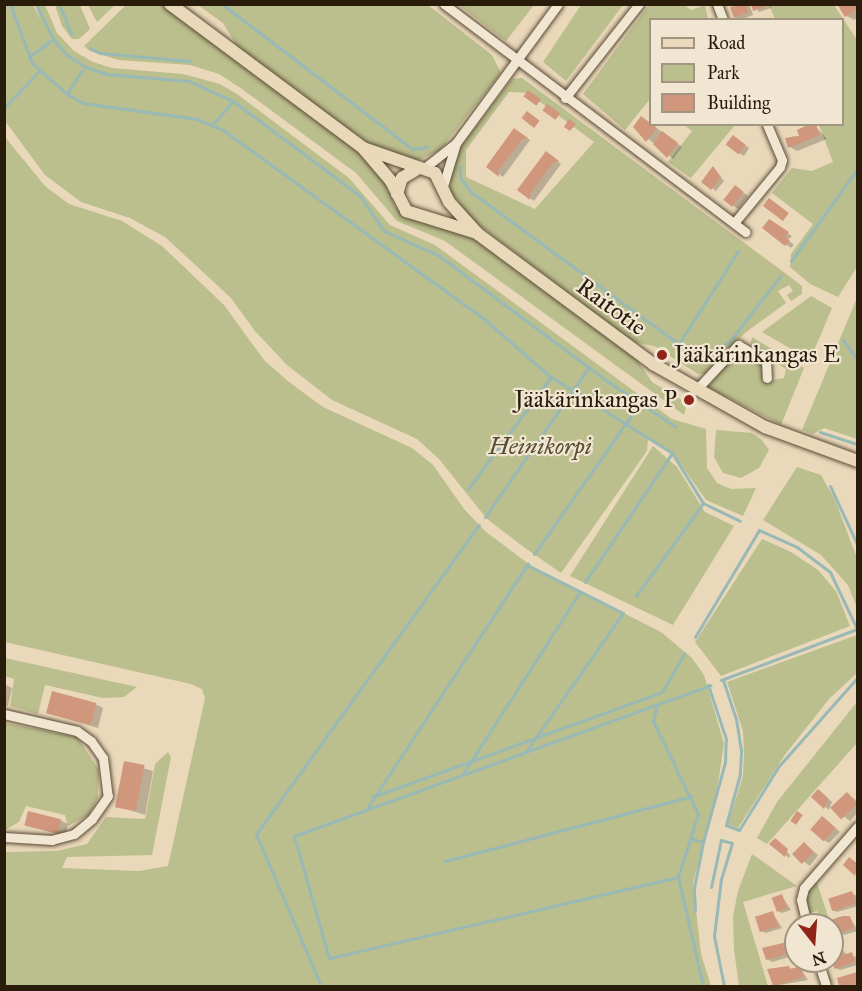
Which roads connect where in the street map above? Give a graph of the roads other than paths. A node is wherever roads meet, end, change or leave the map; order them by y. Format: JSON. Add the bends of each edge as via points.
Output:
{"nodes":[{"id":1,"x":170,"y":4,"type":"edge"},
{"id":2,"x":444,"y":4,"type":"edge"},
{"id":3,"x":558,"y":4,"type":"edge"},
{"id":4,"x":639,"y":4,"type":"edge"},
{"id":5,"x":516,"y":61,"type":"junction"},
{"id":6,"x":565,"y":98,"type":"junction"},
{"id":7,"x":768,"y":126,"type":"edge"},
{"id":8,"x":456,"y":143,"type":"junction"},
{"id":9,"x":363,"y":148,"type":"junction"},
{"id":10,"x":420,"y":169,"type":"junction"},
{"id":11,"x":444,"y":189,"type":"junction"},
{"id":12,"x":397,"y":195,"type":"junction"},
{"id":13,"x":426,"y":215,"type":"junction"},
{"id":14,"x":734,"y":223,"type":"junction"},
{"id":15,"x":747,"y":232,"type":"dead end"},
{"id":16,"x":478,"y":234,"type":"junction"},
{"id":17,"x":767,"y":378,"type":"dead end"},
{"id":18,"x":696,"y":390,"type":"junction"},
{"id":19,"x":858,"y":461,"type":"edge"},
{"id":20,"x":4,"y":714,"type":"edge"},
{"id":21,"x":858,"y":826,"type":"edge"},
{"id":22,"x":4,"y":837,"type":"edge"},
{"id":23,"x":804,"y":913,"type":"edge"}],
"edges":[{"from":1,"to":9,"type":"main road","name":"Raitotie"},
{"from":2,"to":5,"type":"street"},
{"from":3,"to":5,"type":"street"},
{"from":4,"to":6,"type":"street"},
{"from":5,"to":6,"type":"street"},
{"from":5,"to":8,"type":"street"},
{"from":6,"to":14,"type":"street"},
{"from":7,"to":14,"type":"street","via":[[782,160],[780,167]]},
{"from":8,"to":10,"type":"street"},
{"from":8,"to":11,"type":"street"},
{"from":9,"to":10,"type":"main road","name":"Raitotie"},
{"from":9,"to":12,"type":"main road","name":"Raitotie","via":[[391,180]]},
{"from":10,"to":11,"type":"main road","name":"Raitotie","via":[[435,173]]},
{"from":10,"to":12,"type":"main road","via":[[402,178]]},
{"from":11,"to":13,"type":"main road","via":[[439,206]]},
{"from":11,"to":16,"type":"main road","name":"Raitotie"},
{"from":12,"to":13,"type":"main road","name":"Raitotie","via":[[406,211]]},
{"from":13,"to":16,"type":"main road","name":"Raitotie"},
{"from":14,"to":15,"type":"street"},
{"from":16,"to":18,"type":"main road","name":"Raitotie","via":[[644,357]]},
{"from":17,"to":18,"type":"street","via":[[766,361],[738,345]]},
{"from":18,"to":19,"type":"main road","name":"Raitotie","via":[[765,427]]},
{"from":20,"to":22,"type":"street","via":[[77,731],[91,741],[103,758],[108,796],[92,819],[74,834],[52,840]]},
{"from":21,"to":23,"type":"street","via":[[804,888],[801,900]]}]}
